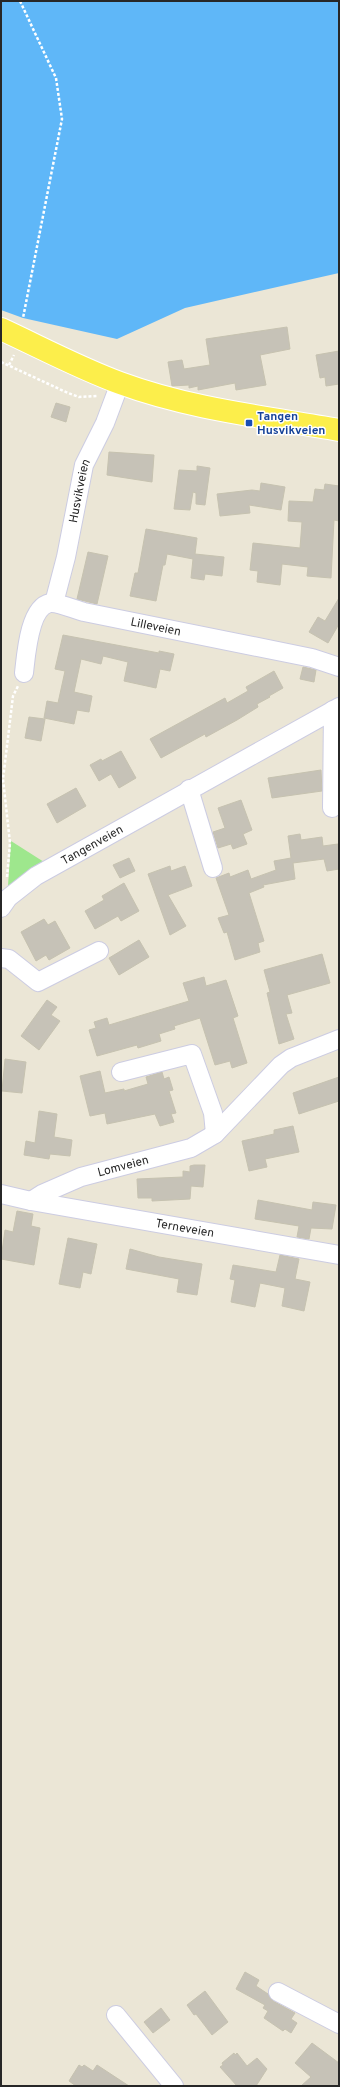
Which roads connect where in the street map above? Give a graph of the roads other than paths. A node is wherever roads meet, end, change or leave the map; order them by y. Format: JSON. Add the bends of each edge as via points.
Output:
{"nodes":[{"id":1,"x":1,"y":330,"type":"edge"},
{"id":2,"x":118,"y":387,"type":"junction"},
{"id":3,"x":339,"y":430,"type":"edge"},
{"id":4,"x":54,"y":603,"type":"junction"},
{"id":5,"x":339,"y":667,"type":"edge"},
{"id":6,"x":24,"y":673,"type":"road end"},
{"id":7,"x":336,"y":709,"type":"edge"},
{"id":8,"x":190,"y":789,"type":"junction"},
{"id":9,"x":332,"y":808,"type":"dead end"},
{"id":10,"x":213,"y":868,"type":"dead end"},
{"id":11,"x":4,"y":903,"type":"edge"},
{"id":12,"x":99,"y":951,"type":"dead end"},
{"id":13,"x":1,"y":958,"type":"edge"},
{"id":14,"x":339,"y":1039,"type":"edge"},
{"id":15,"x":122,"y":1072,"type":"dead end"},
{"id":16,"x":216,"y":1134,"type":"junction"},
{"id":17,"x":1,"y":1194,"type":"edge"},
{"id":18,"x":31,"y":1201,"type":"junction"},
{"id":19,"x":339,"y":1255,"type":"edge"},
{"id":20,"x":278,"y":1992,"type":"dead end"},
{"id":21,"x":116,"y":2015,"type":"dead end"},
{"id":22,"x":339,"y":2024,"type":"edge"},
{"id":23,"x":174,"y":2086,"type":"edge"}],
"edges":[{"from":1,"to":2,"type":"main road"},
{"from":2,"to":3,"type":"main road","via":[[203,406]]},
{"from":2,"to":4,"type":"street","name":"Husvikveien","via":[[105,423],[84,465]]},
{"from":4,"to":5,"type":"street","name":"Lilleveien","via":[[84,612],[312,658]]},
{"from":4,"to":6,"type":"street","via":[[48,603],[36,614],[28,643]]},
{"from":7,"to":8,"type":"street","name":"Tangenveien"},
{"from":7,"to":9,"type":"street","name":"Tangenveien"},
{"from":8,"to":10,"type":"street"},
{"from":8,"to":11,"type":"street","name":"Tangenveien","via":[[36,876]]},
{"from":12,"to":13,"type":"street","via":[[38,982],[9,959]]},
{"from":14,"to":16,"type":"street","name":"Lomveien","via":[[280,1065]]},
{"from":15,"to":16,"type":"street","via":[[192,1054],[213,1112]]},
{"from":16,"to":18,"type":"street","name":"Lomveien","via":[[191,1148],[81,1176]]},
{"from":17,"to":18,"type":"street"},
{"from":18,"to":19,"type":"street","name":"Terneveien"},
{"from":20,"to":22,"type":"street"},
{"from":21,"to":23,"type":"street"}]}
